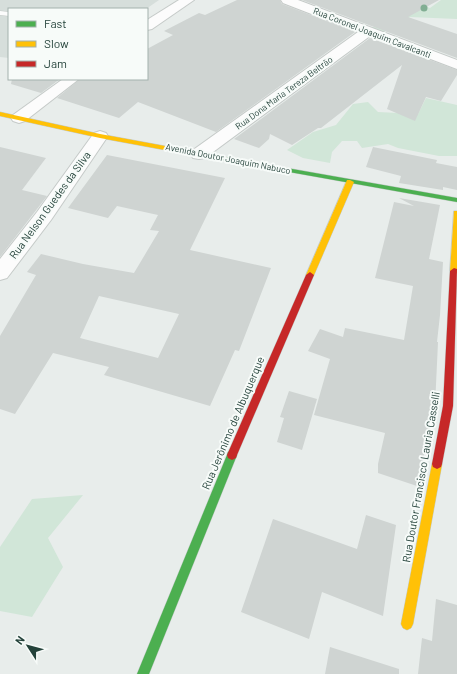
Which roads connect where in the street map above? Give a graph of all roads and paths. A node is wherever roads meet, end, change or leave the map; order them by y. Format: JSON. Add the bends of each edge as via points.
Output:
{"nodes":[{"id":1,"x":188,"y":0,"type":"edge"},
{"id":2,"x":287,"y":0,"type":"edge"},
{"id":3,"x":148,"y":25,"type":"edge"},
{"id":4,"x":368,"y":31,"type":"junction"},
{"id":5,"x":457,"y":65,"type":"edge"},
{"id":6,"x":71,"y":80,"type":"edge"},
{"id":7,"x":0,"y":114,"type":"edge"},
{"id":8,"x":19,"y":118,"type":"junction"},
{"id":9,"x":100,"y":136,"type":"junction"},
{"id":10,"x":199,"y":154,"type":"junction"},
{"id":11,"x":350,"y":182,"type":"junction"},
{"id":12,"x":457,"y":200,"type":"edge"},
{"id":13,"x":457,"y":214,"type":"edge"},
{"id":14,"x":0,"y":273,"type":"edge"},
{"id":15,"x":407,"y":624,"type":"dead end"},
{"id":16,"x":143,"y":674,"type":"edge"}],
"edges":[{"from":1,"to":3,"type":"street"},
{"from":2,"to":4,"type":"street","name":"Rua Coronel Joaquim Cavalcanti"},
{"from":4,"to":5,"type":"street","name":"Rua Coronel Joaquim Cavalcanti"},
{"from":4,"to":10,"type":"street","name":"Rua Dona Maria Tereza Beltrão"},
{"from":6,"to":8,"type":"street"},
{"from":7,"to":8,"type":"street","name":"Avenida Doutor Joaquim Nabuco"},
{"from":8,"to":9,"type":"street","name":"Avenida Doutor Joaquim Nabuco"},
{"from":9,"to":10,"type":"street","name":"Avenida Doutor Joaquim Nabuco"},
{"from":9,"to":14,"type":"street","name":"Rua Nelson Guedes da Silva"},
{"from":10,"to":11,"type":"street","name":"Avenida Doutor Joaquim Nabuco"},
{"from":11,"to":12,"type":"street","name":"Avenida Doutor Joaquim Nabuco"},
{"from":11,"to":16,"type":"street","name":"Rua Jerônimo de Albuquerque","via":[[235,448]]},
{"from":13,"to":15,"type":"street","name":"Rua Doutor Francisco Lauria Casselli","via":[[448,406]]}]}
